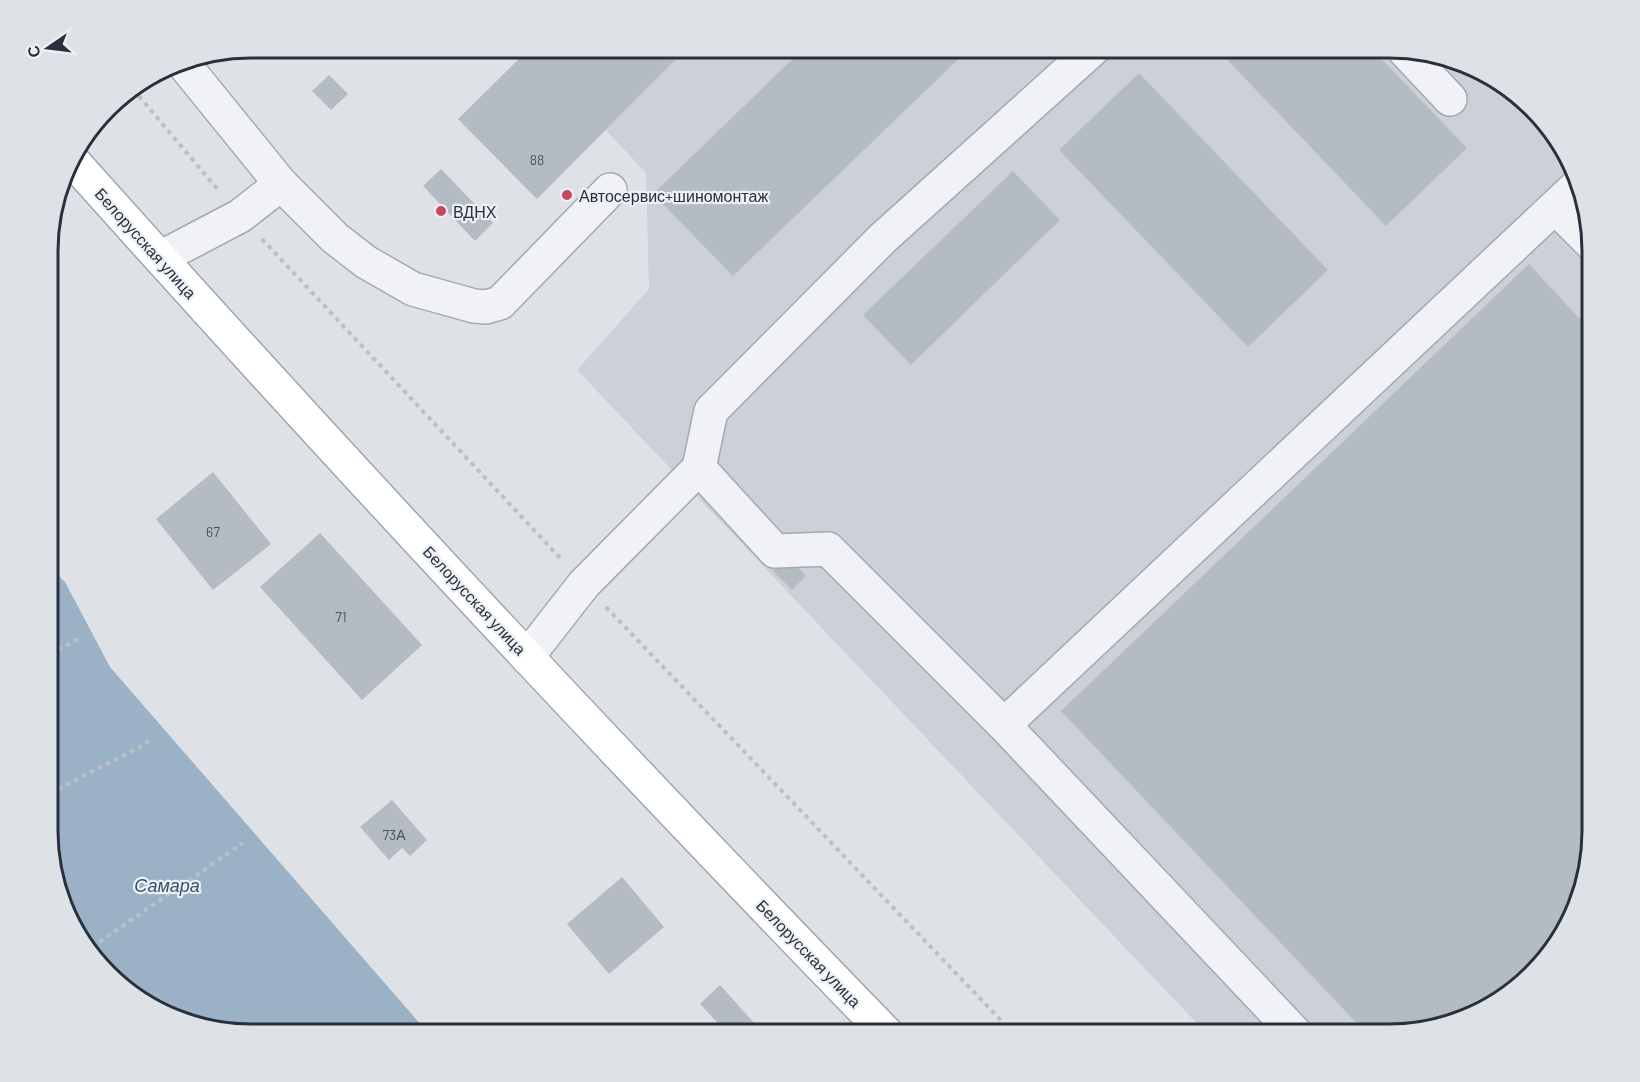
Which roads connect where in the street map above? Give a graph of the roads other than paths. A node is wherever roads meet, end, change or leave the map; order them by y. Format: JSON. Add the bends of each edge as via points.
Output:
{"nodes":[{"id":1,"x":1083,"y":58,"type":"edge"},
{"id":2,"x":1413,"y":60,"type":"edge"},
{"id":3,"x":189,"y":69,"type":"edge"},
{"id":4,"x":1450,"y":99,"type":"dead end"},
{"id":5,"x":78,"y":167,"type":"edge"},
{"id":6,"x":281,"y":184,"type":"junction"},
{"id":7,"x":610,"y":190,"type":"dead end"},
{"id":8,"x":1566,"y":197,"type":"edge"},
{"id":9,"x":1579,"y":220,"type":"edge"},
{"id":10,"x":160,"y":258,"type":"junction"},
{"id":11,"x":699,"y":468,"type":"junction"},
{"id":12,"x":527,"y":657,"type":"junction"},
{"id":13,"x":1004,"y":725,"type":"junction"},
{"id":14,"x":877,"y":1023,"type":"edge"},
{"id":15,"x":1286,"y":1023,"type":"edge"}],
"edges":[{"from":1,"to":11,"type":"lane","via":[[883,238],[711,411]]},
{"from":2,"to":4,"type":"lane"},
{"from":3,"to":6,"type":"lane"},
{"from":5,"to":10,"type":"main road","name":"Белорусская улица"},
{"from":6,"to":7,"type":"lane","via":[[335,238],[366,262],[413,289],[486,307],[500,303]]},
{"from":6,"to":10,"type":"lane","via":[[240,216]]},
{"from":8,"to":9,"type":"lane"},
{"from":8,"to":13,"type":"lane"},
{"from":10,"to":12,"type":"main road","name":"Белорусская улица"},
{"from":11,"to":12,"type":"lane","via":[[584,585]]},
{"from":11,"to":13,"type":"lane","via":[[775,551],[828,549]]},
{"from":12,"to":14,"type":"main road","name":"Белорусская улица"},
{"from":13,"to":15,"type":"lane"}]}
